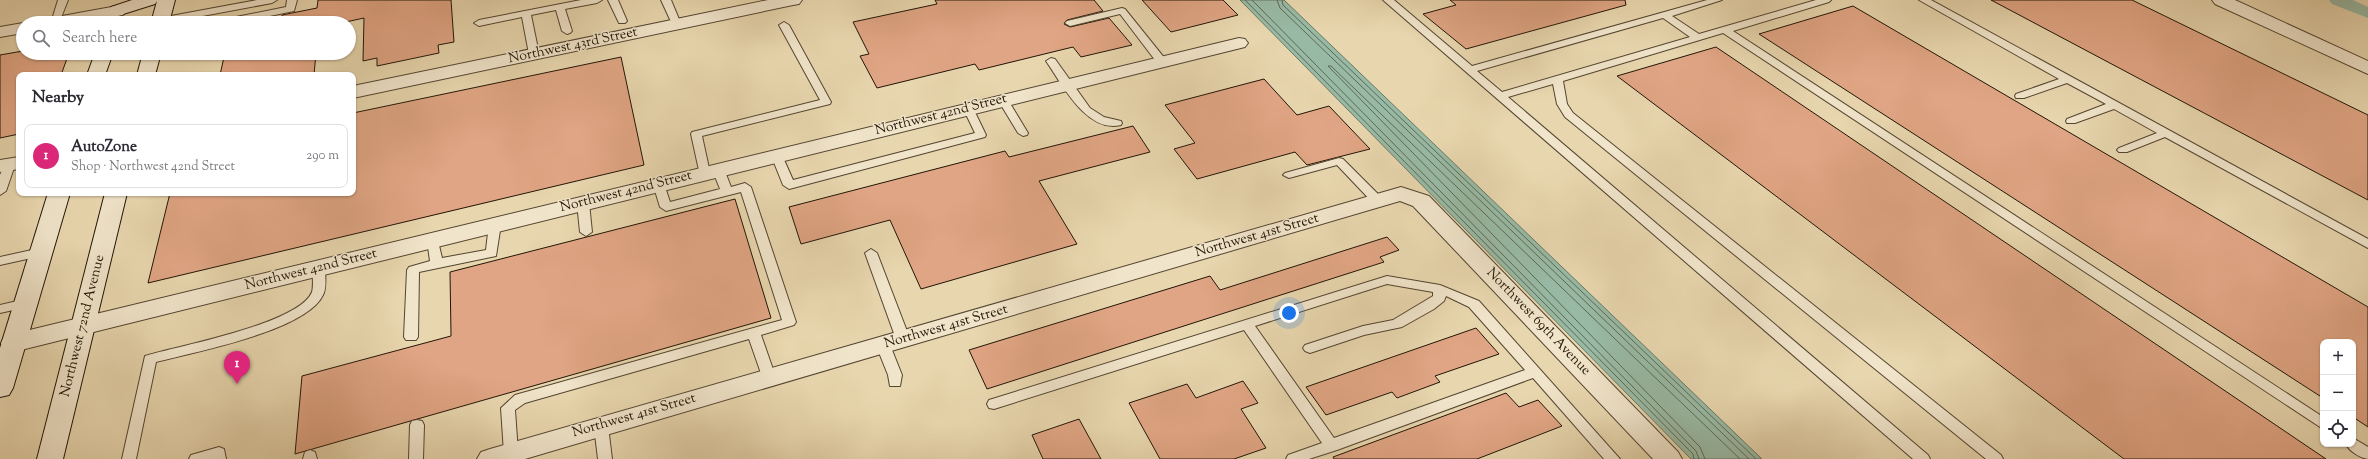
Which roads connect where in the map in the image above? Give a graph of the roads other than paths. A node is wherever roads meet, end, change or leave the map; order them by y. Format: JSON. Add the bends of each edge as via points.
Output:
{"nodes":[{"id":1,"x":63,"y":0,"type":"edge"},
{"id":2,"x":149,"y":0,"type":"edge"},
{"id":3,"x":166,"y":0,"type":"edge"},
{"id":4,"x":272,"y":0,"type":"edge"},
{"id":5,"x":292,"y":0,"type":"edge"},
{"id":6,"x":597,"y":0,"type":"edge"},
{"id":7,"x":613,"y":0,"type":"edge"},
{"id":8,"x":666,"y":0,"type":"edge"},
{"id":9,"x":793,"y":0,"type":"edge"},
{"id":10,"x":1388,"y":0,"type":"edge"},
{"id":11,"x":1717,"y":0,"type":"edge"},
{"id":12,"x":1826,"y":0,"type":"edge"},
{"id":13,"x":1924,"y":0,"type":"edge"},
{"id":14,"x":2221,"y":0,"type":"edge"},
{"id":15,"x":560,"y":7,"type":"junction"},
{"id":16,"x":117,"y":11,"type":"edge"},
{"id":17,"x":526,"y":13,"type":"junction"},
{"id":18,"x":1664,"y":15,"type":"junction"},
{"id":19,"x":56,"y":16,"type":"edge"},
{"id":20,"x":90,"y":16,"type":"edge"},
{"id":21,"x":162,"y":16,"type":"edge"},
{"id":22,"x":191,"y":16,"type":"edge"},
{"id":23,"x":256,"y":16,"type":"edge"},
{"id":24,"x":622,"y":21,"type":"dead end"},
{"id":25,"x":479,"y":23,"type":"dead end"},
{"id":26,"x":1070,"y":23,"type":"dead end"},
{"id":27,"x":676,"y":24,"type":"junction"},
{"id":28,"x":784,"y":25,"type":"dead end"},
{"id":29,"x":16,"y":29,"type":"edge"},
{"id":30,"x":1725,"y":30,"type":"junction"},
{"id":31,"x":568,"y":31,"type":"dead end"},
{"id":32,"x":0,"y":32,"type":"edge"},
{"id":33,"x":1698,"y":38,"type":"junction"},
{"id":34,"x":1239,"y":43,"type":"dead end"},
{"id":35,"x":534,"y":54,"type":"junction"},
{"id":36,"x":101,"y":60,"type":"edge"},
{"id":37,"x":150,"y":60,"type":"edge"},
{"id":38,"x":1051,"y":61,"type":"dead end"},
{"id":39,"x":1162,"y":62,"type":"junction"},
{"id":40,"x":2368,"y":68,"type":"edge"},
{"id":41,"x":1470,"y":70,"type":"junction"},
{"id":42,"x":97,"y":72,"type":"edge"},
{"id":43,"x":147,"y":72,"type":"edge"},
{"id":44,"x":1557,"y":79,"type":"junction"},
{"id":45,"x":2068,"y":79,"type":"junction"},
{"id":46,"x":1066,"y":85,"type":"junction"},
{"id":47,"x":356,"y":91,"type":"edge"},
{"id":48,"x":1500,"y":96,"type":"junction"},
{"id":49,"x":2020,"y":96,"type":"dead end"},
{"id":50,"x":1003,"y":100,"type":"junction"},
{"id":51,"x":2114,"y":105,"type":"junction"},
{"id":52,"x":968,"y":108,"type":"junction"},
{"id":53,"x":2071,"y":120,"type":"dead end"},
{"id":54,"x":1118,"y":123,"type":"dead end"},
{"id":55,"x":1023,"y":133,"type":"dead end"},
{"id":56,"x":2166,"y":133,"type":"junction"},
{"id":57,"x":2123,"y":150,"type":"dead end"},
{"id":58,"x":777,"y":155,"type":"junction"},
{"id":59,"x":9,"y":165,"type":"edge"},
{"id":60,"x":711,"y":171,"type":"junction"},
{"id":61,"x":1289,"y":175,"type":"dead end"},
{"id":62,"x":659,"y":184,"type":"junction"},
{"id":63,"x":0,"y":191,"type":"edge"},
{"id":64,"x":727,"y":191,"type":"junction"},
{"id":65,"x":1401,"y":194,"type":"joint"},
{"id":66,"x":58,"y":196,"type":"edge"},
{"id":67,"x":115,"y":196,"type":"edge"},
{"id":68,"x":1378,"y":201,"type":"junction"},
{"id":69,"x":583,"y":202,"type":"junction"},
{"id":70,"x":495,"y":224,"type":"junction"},
{"id":71,"x":586,"y":232,"type":"dead end"},
{"id":72,"x":432,"y":240,"type":"junction"},
{"id":73,"x":2368,"y":244,"type":"edge"},
{"id":74,"x":41,"y":252,"type":"junction"},
{"id":75,"x":871,"y":253,"type":"dead end"},
{"id":76,"x":0,"y":261,"type":"edge"},
{"id":77,"x":437,"y":263,"type":"junction"},
{"id":78,"x":319,"y":268,"type":"junction"},
{"id":79,"x":1440,"y":289,"type":"junction"},
{"id":80,"x":26,"y":303,"type":"junction"},
{"id":81,"x":0,"y":309,"type":"edge"},
{"id":82,"x":1247,"y":324,"type":"junction"},
{"id":83,"x":82,"y":326,"type":"junction"},
{"id":84,"x":754,"y":334,"type":"junction"},
{"id":85,"x":411,"y":337,"type":"dead end"},
{"id":86,"x":893,"y":342,"type":"junction"},
{"id":87,"x":1310,"y":348,"type":"dead end"},
{"id":88,"x":7,"y":358,"type":"edge"},
{"id":89,"x":1535,"y":372,"type":"junction"},
{"id":90,"x":769,"y":378,"type":"junction"},
{"id":91,"x":895,"y":382,"type":"dead end"},
{"id":92,"x":0,"y":388,"type":"edge"},
{"id":93,"x":994,"y":404,"type":"dead end"},
{"id":94,"x":2320,"y":422,"type":"edge"},
{"id":95,"x":417,"y":425,"type":"dead end"},
{"id":96,"x":601,"y":426,"type":"junction"},
{"id":97,"x":1332,"y":446,"type":"junction"},
{"id":98,"x":2356,"y":446,"type":"edge"},
{"id":99,"x":2368,"y":454,"type":"edge"},
{"id":100,"x":501,"y":456,"type":"edge"},
{"id":101,"x":50,"y":459,"type":"edge"},
{"id":102,"x":129,"y":459,"type":"edge"},
{"id":103,"x":196,"y":459,"type":"edge"},
{"id":104,"x":219,"y":459,"type":"edge"},
{"id":105,"x":416,"y":459,"type":"edge"},
{"id":106,"x":605,"y":459,"type":"edge"},
{"id":107,"x":1293,"y":459,"type":"edge"},
{"id":108,"x":1613,"y":459,"type":"edge"},
{"id":109,"x":1669,"y":459,"type":"edge"},
{"id":110,"x":1923,"y":459,"type":"edge"},
{"id":111,"x":1996,"y":459,"type":"edge"}],
"edges":[{"from":1,"to":19,"type":"lane"},
{"from":2,"to":16,"type":"street"},
{"from":3,"to":21,"type":"street"},
{"from":4,"to":22,"type":"lane"},
{"from":5,"to":23,"type":"lane","via":[[290,9]]},
{"from":6,"to":15,"type":"lane"},
{"from":7,"to":24,"type":"lane"},
{"from":8,"to":27,"type":"lane"},
{"from":9,"to":27,"type":"street","name":"Northwest 43rd Street"},
{"from":10,"to":41,"type":"lane"},
{"from":11,"to":18,"type":"lane"},
{"from":12,"to":30,"type":"lane"},
{"from":13,"to":45,"type":"lane"},
{"from":14,"to":40,"type":"street"},
{"from":15,"to":17,"type":"lane"},
{"from":15,"to":31,"type":"lane"},
{"from":16,"to":20,"type":"street"},
{"from":17,"to":25,"type":"lane"},
{"from":17,"to":35,"type":"lane"},
{"from":18,"to":33,"type":"lane"},
{"from":18,"to":41,"type":"lane"},
{"from":26,"to":39,"type":"lane","via":[[1122,11]]},
{"from":27,"to":35,"type":"street","name":"Northwest 43rd Street"},
{"from":28,"to":60,"type":"lane","via":[[826,102],[696,134]]},
{"from":29,"to":32,"type":"street"},
{"from":30,"to":33,"type":"lane"},
{"from":30,"to":94,"type":"lane"},
{"from":33,"to":44,"type":"lane"},
{"from":34,"to":39,"type":"street","name":"Northwest 42nd Street"},
{"from":35,"to":47,"type":"street","name":"Northwest 43rd Street"},
{"from":36,"to":42,"type":"street"},
{"from":37,"to":43,"type":"street"},
{"from":38,"to":46,"type":"lane"},
{"from":39,"to":46,"type":"street","name":"Northwest 42nd Street"},
{"from":41,"to":48,"type":"lane"},
{"from":44,"to":48,"type":"lane"},
{"from":44,"to":111,"type":"lane","via":[[1562,104],[1570,115]]},
{"from":45,"to":49,"type":"lane"},
{"from":45,"to":51,"type":"lane"},
{"from":46,"to":50,"type":"street","name":"Northwest 42nd Street"},
{"from":46,"to":54,"type":"lane","via":[[1086,110],[1101,120]]},
{"from":48,"to":110,"type":"lane"},
{"from":50,"to":52,"type":"street","name":"Northwest 42nd Street"},
{"from":50,"to":55,"type":"lane"},
{"from":51,"to":53,"type":"lane"},
{"from":51,"to":56,"type":"lane"},
{"from":52,"to":58,"type":"street","name":"Northwest 42nd Street"},
{"from":52,"to":58,"type":"lane","via":[[981,135],[789,185]]},
{"from":56,"to":57,"type":"lane"},
{"from":56,"to":73,"type":"lane"},
{"from":58,"to":60,"type":"street","name":"Northwest 42nd Street"},
{"from":59,"to":63,"type":"lane"},
{"from":60,"to":62,"type":"street","name":"Northwest 42nd Street"},
{"from":60,"to":64,"type":"lane"},
{"from":61,"to":68,"type":"lane","via":[[1339,161]]},
{"from":62,"to":64,"type":"lane","via":[[666,207]]},
{"from":62,"to":69,"type":"street","name":"Northwest 42nd Street"},
{"from":64,"to":84,"type":"lane","via":[[745,187],[789,322]]},
{"from":65,"to":68,"type":"street","name":"Northwest 41st Street"},
{"from":65,"to":109,"type":"street","name":"Northwest 69th Avenue","via":[[1421,201]]},
{"from":66,"to":74,"type":"street"},
{"from":67,"to":83,"type":"street","name":"Northwest 72nd Avenue"},
{"from":68,"to":86,"type":"street","name":"Northwest 41st Street"},
{"from":69,"to":70,"type":"street","name":"Northwest 42nd Street"},
{"from":69,"to":71,"type":"lane"},
{"from":70,"to":72,"type":"street","name":"Northwest 42nd Street"},
{"from":70,"to":77,"type":"lane","via":[[492,253]]},
{"from":72,"to":77,"type":"lane"},
{"from":72,"to":78,"type":"street","name":"Northwest 42nd Street"},
{"from":74,"to":76,"type":"lane"},
{"from":74,"to":80,"type":"street"},
{"from":75,"to":86,"type":"lane"},
{"from":77,"to":85,"type":"lane","via":[[413,270]]},
{"from":78,"to":83,"type":"street","name":"Northwest 42nd Street"},
{"from":78,"to":102,"type":"lane","via":[[317,295],[305,309],[278,323],[150,359]]},
{"from":79,"to":82,"type":"lane","via":[[1387,280]]},
{"from":79,"to":87,"type":"lane","via":[[1439,298],[1397,324],[1363,331]]},
{"from":79,"to":89,"type":"lane","via":[[1474,304]]},
{"from":80,"to":81,"type":"lane"},
{"from":80,"to":88,"type":"street"},
{"from":82,"to":93,"type":"lane"},
{"from":82,"to":97,"type":"lane"},
{"from":83,"to":88,"type":"street","name":"Northwest 42nd Street"},
{"from":83,"to":101,"type":"street","name":"Northwest 72nd Avenue"},
{"from":84,"to":90,"type":"lane"},
{"from":84,"to":100,"type":"lane","via":[[520,399],[508,408]]},
{"from":86,"to":90,"type":"street","name":"Northwest 41st Street"},
{"from":86,"to":91,"type":"lane"},
{"from":88,"to":92,"type":"street"},
{"from":89,"to":97,"type":"lane"},
{"from":89,"to":108,"type":"lane"},
{"from":90,"to":96,"type":"street","name":"Northwest 41st Street"},
{"from":95,"to":105,"type":"lane"},
{"from":96,"to":100,"type":"street","name":"Northwest 41st Street"},
{"from":96,"to":106,"type":"lane"},
{"from":97,"to":107,"type":"lane"},
{"from":98,"to":99,"type":"lane"},
{"from":103,"to":104,"type":"lane","via":[[219,453]]}]}
